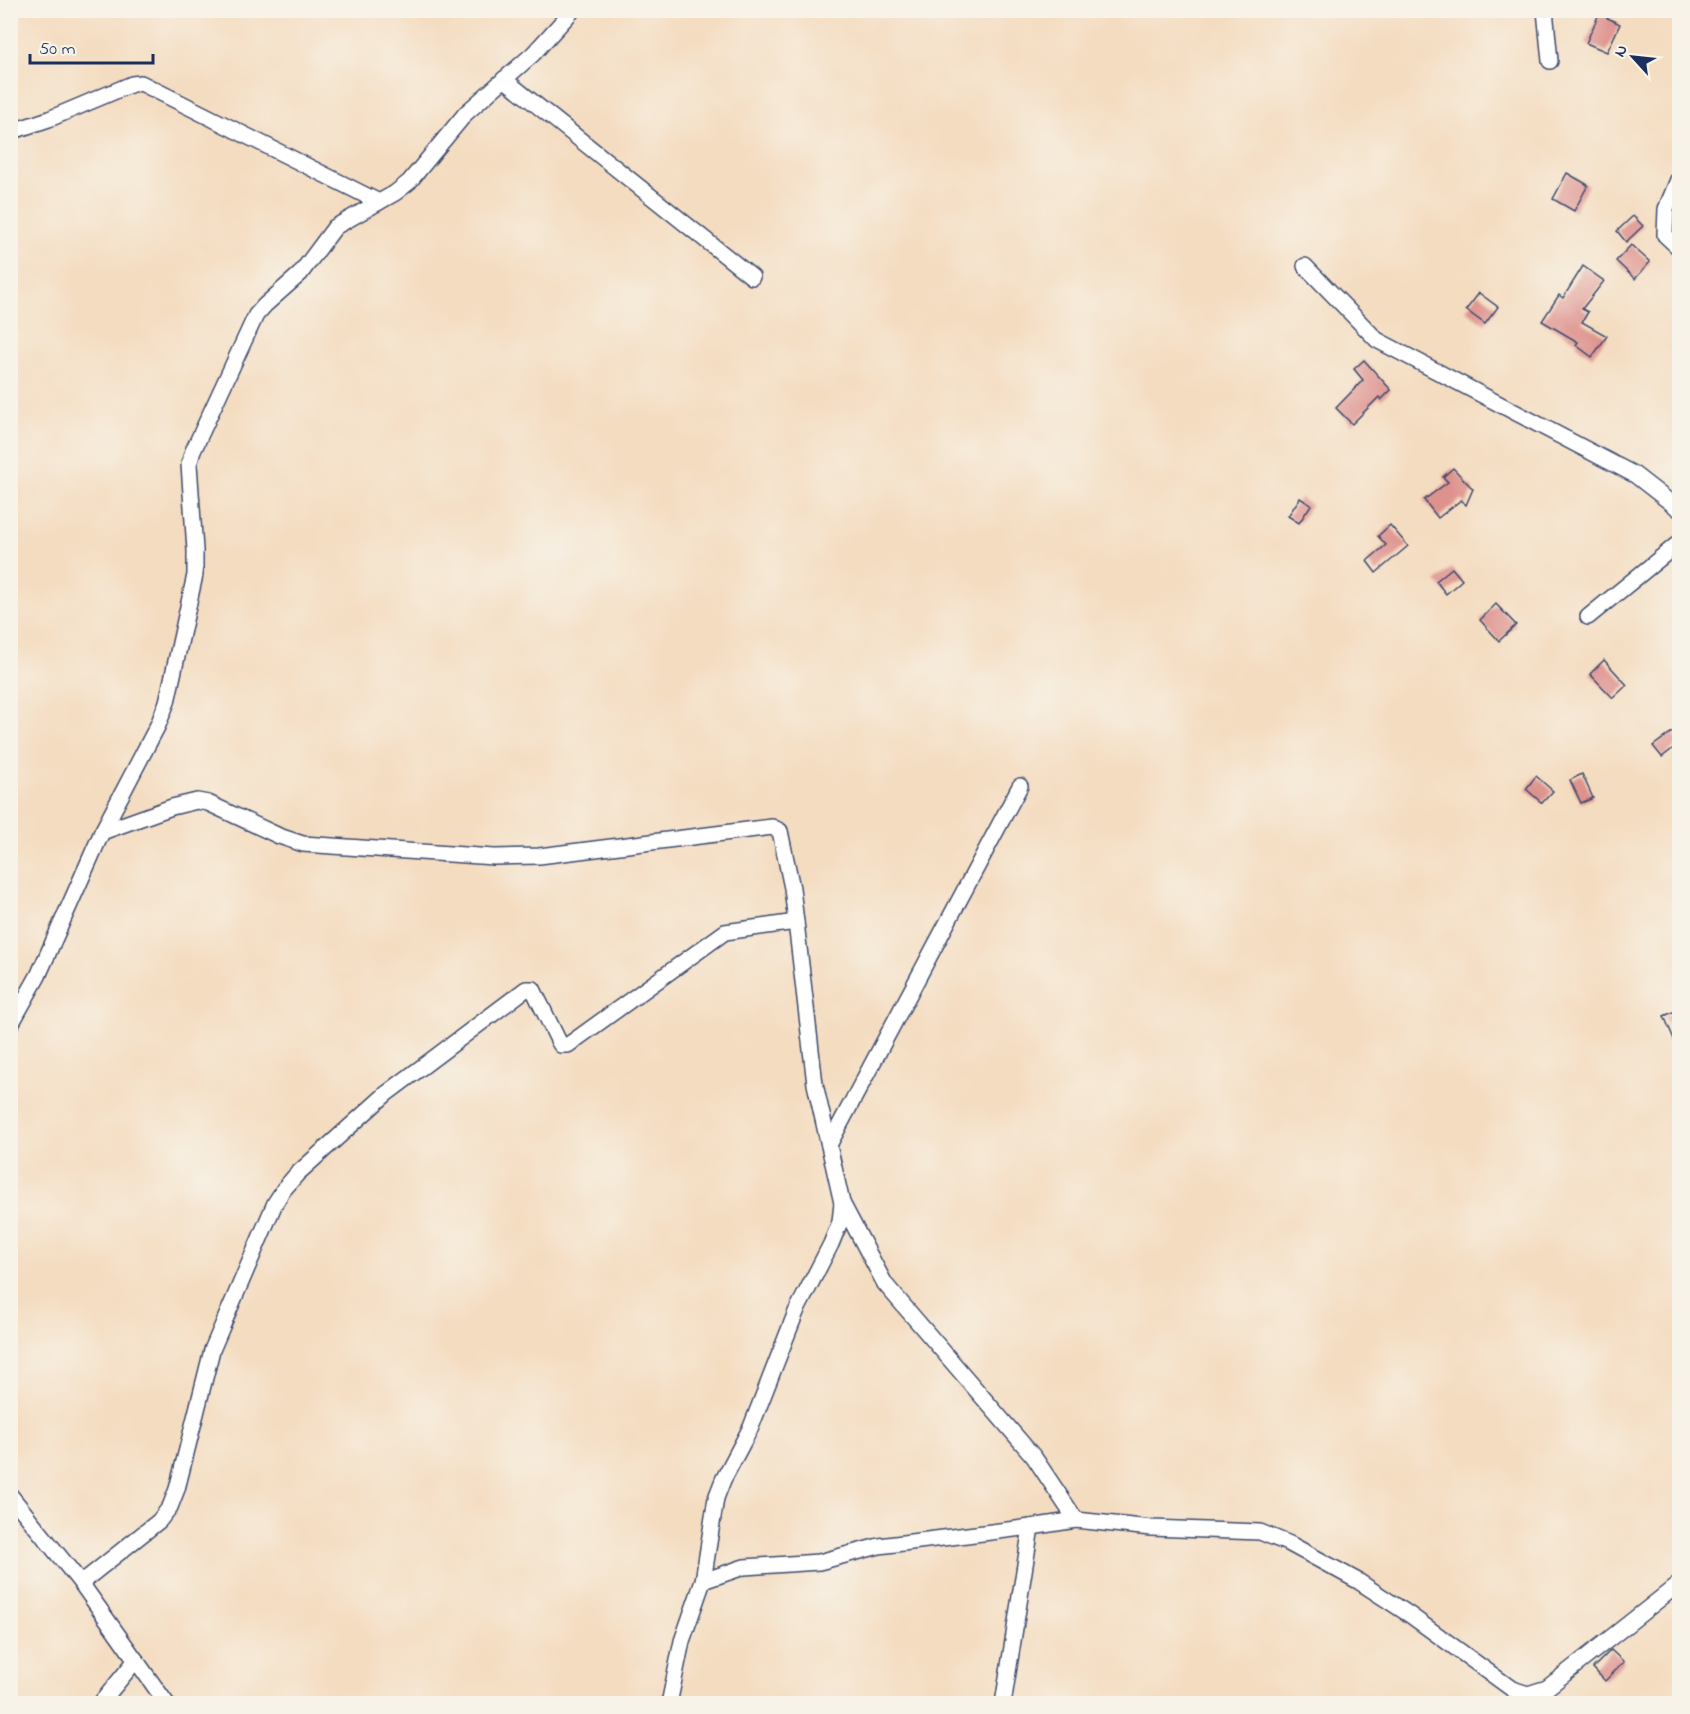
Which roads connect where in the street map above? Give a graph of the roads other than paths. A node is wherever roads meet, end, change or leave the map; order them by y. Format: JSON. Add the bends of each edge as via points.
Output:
{"nodes":[{"id":1,"x":573,"y":10,"type":"edge"},
{"id":2,"x":1545,"y":10,"type":"edge"},
{"id":3,"x":1550,"y":61,"type":"dead end"},
{"id":4,"x":504,"y":79,"type":"junction"},
{"id":5,"x":10,"y":132,"type":"edge"},
{"id":6,"x":1680,"y":176,"type":"edge"},
{"id":7,"x":379,"y":202,"type":"junction"},
{"id":8,"x":1680,"y":249,"type":"edge"},
{"id":9,"x":1305,"y":266,"type":"dead end"},
{"id":10,"x":752,"y":277,"type":"dead end"},
{"id":11,"x":1680,"y":510,"type":"edge"},
{"id":12,"x":1680,"y":542,"type":"edge"},
{"id":13,"x":1588,"y":616,"type":"dead end"},
{"id":14,"x":1020,"y":786,"type":"dead end"},
{"id":15,"x":102,"y":832,"type":"junction"},
{"id":16,"x":796,"y":922,"type":"junction"},
{"id":17,"x":10,"y":1026,"type":"edge"},
{"id":18,"x":829,"y":1145,"type":"junction"},
{"id":19,"x":842,"y":1203,"type":"junction"},
{"id":20,"x":10,"y":1495,"type":"edge"},
{"id":21,"x":1076,"y":1520,"type":"junction"},
{"id":22,"x":1031,"y":1527,"type":"junction"},
{"id":23,"x":703,"y":1581,"type":"junction"},
{"id":24,"x":81,"y":1583,"type":"junction"},
{"id":25,"x":1680,"y":1583,"type":"edge"},
{"id":26,"x":136,"y":1659,"type":"junction"},
{"id":27,"x":100,"y":1704,"type":"edge"},
{"id":28,"x":167,"y":1704,"type":"edge"},
{"id":29,"x":669,"y":1704,"type":"edge"},
{"id":30,"x":1003,"y":1704,"type":"edge"}],
"edges":[{"from":1,"to":4,"type":"street"},
{"from":2,"to":3,"type":"street"},
{"from":4,"to":7,"type":"street","via":[[466,113],[409,182]]},
{"from":4,"to":10,"type":"street"},
{"from":5,"to":7,"type":"street","via":[[141,83]]},
{"from":6,"to":8,"type":"street","via":[[1666,209],[1665,235]]},
{"from":7,"to":15,"type":"street","via":[[336,227],[300,274],[256,315],[193,451],[189,479],[195,574],[167,702]]},
{"from":9,"to":11,"type":"street","via":[[1377,340],[1635,476]]},
{"from":12,"to":13,"type":"street"},
{"from":14,"to":18,"type":"street"},
{"from":15,"to":16,"type":"street","via":[[197,801],[303,844],[483,857],[539,856],[772,827],[780,831]]},
{"from":15,"to":17,"type":"street","via":[[38,976]]},
{"from":16,"to":18,"type":"street","via":[[812,1065]]},
{"from":16,"to":24,"type":"street","via":[[717,936],[568,1045],[559,1042],[533,989],[526,989],[386,1094],[297,1174],[275,1203],[218,1335],[170,1507],[159,1521]]},
{"from":18,"to":19,"type":"street"},
{"from":19,"to":21,"type":"street","via":[[885,1284],[1034,1457]]},
{"from":19,"to":23,"type":"street","via":[[831,1244],[796,1312],[751,1427],[716,1498]]},
{"from":20,"to":24,"type":"street"},
{"from":21,"to":22,"type":"street"},
{"from":21,"to":25,"type":"street","via":[[1151,1528],[1260,1532],[1358,1581],[1512,1689],[1528,1694],[1548,1688]]},
{"from":22,"to":23,"type":"street","via":[[879,1546],[819,1562],[744,1567]]},
{"from":22,"to":30,"type":"street"},
{"from":23,"to":29,"type":"street","via":[[682,1641]]},
{"from":24,"to":26,"type":"street"},
{"from":26,"to":27,"type":"street"},
{"from":26,"to":28,"type":"street"}]}
